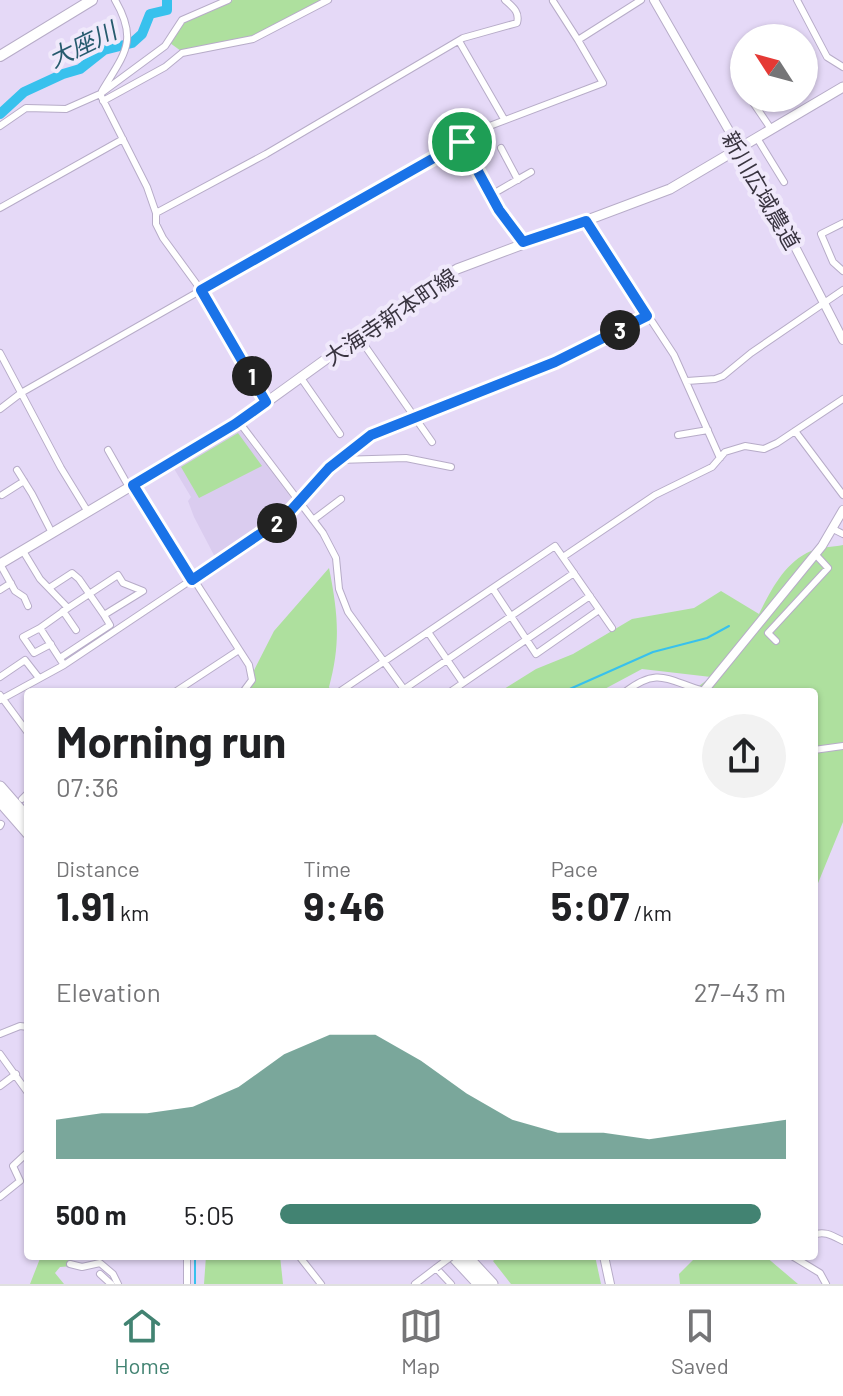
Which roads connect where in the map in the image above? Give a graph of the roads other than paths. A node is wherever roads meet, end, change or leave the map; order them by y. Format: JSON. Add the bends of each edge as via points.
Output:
{"nodes":[{"id":1,"x":115,"y":0,"type":"edge"},
{"id":2,"x":228,"y":0,"type":"edge"},
{"id":3,"x":328,"y":0,"type":"edge"},
{"id":4,"x":505,"y":0,"type":"edge"},
{"id":5,"x":641,"y":0,"type":"edge"},
{"id":6,"x":654,"y":0,"type":"edge"},
{"id":7,"x":797,"y":0,"type":"edge"},
{"id":8,"x":90,"y":1,"type":"edge"},
{"id":9,"x":553,"y":1,"type":"edge"},
{"id":10,"x":578,"y":40,"type":"junction"},
{"id":11,"x":459,"y":41,"type":"junction"},
{"id":12,"x":0,"y":56,"type":"edge"},
{"id":13,"x":843,"y":67,"type":"edge"},
{"id":14,"x":843,"y":87,"type":"edge"},
{"id":15,"x":102,"y":97,"type":"junction"},
{"id":16,"x":759,"y":112,"type":"edge"},
{"id":17,"x":504,"y":119,"type":"junction"},
{"id":18,"x":0,"y":126,"type":"edge"},
{"id":19,"x":771,"y":129,"type":"junction"},
{"id":20,"x":757,"y":138,"type":"junction"},
{"id":21,"x":123,"y":139,"type":"junction"},
{"id":22,"x":462,"y":142,"type":"junction"},
{"id":23,"x":501,"y":148,"type":"dead end"},
{"id":24,"x":738,"y":148,"type":"junction"},
{"id":25,"x":531,"y":172,"type":"dead end"},
{"id":26,"x":518,"y":180,"type":"junction"},
{"id":27,"x":784,"y":182,"type":"dead end"},
{"id":28,"x":491,"y":195,"type":"junction"},
{"id":29,"x":0,"y":208,"type":"edge"},
{"id":30,"x":156,"y":213,"type":"junction"},
{"id":31,"x":586,"y":221,"type":"junction"},
{"id":32,"x":843,"y":223,"type":"edge"},
{"id":33,"x":523,"y":242,"type":"junction"},
{"id":34,"x":843,"y":271,"type":"edge"},
{"id":35,"x":201,"y":290,"type":"junction"},
{"id":36,"x":843,"y":290,"type":"edge"},
{"id":37,"x":824,"y":303,"type":"junction"},
{"id":38,"x":647,"y":316,"type":"junction"},
{"id":39,"x":358,"y":336,"type":"junction"},
{"id":40,"x":843,"y":340,"type":"edge"},
{"id":41,"x":0,"y":353,"type":"edge"},
{"id":42,"x":301,"y":378,"type":"junction"},
{"id":43,"x":687,"y":381,"type":"junction"},
{"id":44,"x":21,"y":393,"type":"junction"},
{"id":45,"x":843,"y":399,"type":"edge"},
{"id":46,"x":266,"y":402,"type":"junction"},
{"id":47,"x":0,"y":409,"type":"edge"},
{"id":48,"x":417,"y":418,"type":"junction"},
{"id":49,"x":239,"y":422,"type":"junction"},
{"id":50,"x":708,"y":430,"type":"junction"},
{"id":51,"x":795,"y":431,"type":"junction"},
{"id":52,"x":340,"y":434,"type":"dead end"},
{"id":53,"x":678,"y":435,"type":"dead end"},
{"id":54,"x":432,"y":442,"type":"dead end"},
{"id":55,"x":108,"y":450,"type":"dead end"},
{"id":56,"x":720,"y":458,"type":"junction"},
{"id":57,"x":338,"y":460,"type":"junction"},
{"id":58,"x":451,"y":467,"type":"dead end"},
{"id":59,"x":17,"y":470,"type":"dead end"},
{"id":60,"x":24,"y":481,"type":"junction"},
{"id":61,"x":131,"y":486,"type":"junction"},
{"id":62,"x":2,"y":495,"type":"dead end"},
{"id":63,"x":843,"y":495,"type":"edge"},
{"id":64,"x":341,"y":499,"type":"dead end"},
{"id":65,"x":298,"y":502,"type":"junction"},
{"id":66,"x":843,"y":510,"type":"edge"},
{"id":67,"x":88,"y":512,"type":"junction"},
{"id":68,"x":313,"y":520,"type":"junction"},
{"id":69,"x":833,"y":529,"type":"junction"},
{"id":70,"x":52,"y":533,"type":"junction"},
{"id":71,"x":843,"y":534,"type":"edge"},
{"id":72,"x":23,"y":551,"type":"junction"},
{"id":73,"x":816,"y":555,"type":"junction"},
{"id":74,"x":563,"y":557,"type":"junction"},
{"id":75,"x":1,"y":560,"type":"edge"},
{"id":76,"x":574,"y":573,"type":"junction"},
{"id":77,"x":192,"y":580,"type":"junction"},
{"id":78,"x":11,"y":583,"type":"junction"},
{"id":79,"x":49,"y":588,"type":"junction"},
{"id":80,"x":493,"y":589,"type":"junction"},
{"id":81,"x":0,"y":590,"type":"edge"},
{"id":82,"x":89,"y":592,"type":"junction"},
{"id":83,"x":590,"y":596,"type":"junction"},
{"id":84,"x":28,"y":606,"type":"dead end"},
{"id":85,"x":66,"y":610,"type":"junction"},
{"id":86,"x":599,"y":610,"type":"junction"},
{"id":87,"x":104,"y":615,"type":"junction"},
{"id":88,"x":512,"y":617,"type":"junction"},
{"id":89,"x":40,"y":628,"type":"junction"},
{"id":90,"x":612,"y":628,"type":"dead end"},
{"id":91,"x":76,"y":630,"type":"dead end"},
{"id":92,"x":428,"y":632,"type":"junction"},
{"id":93,"x":527,"y":640,"type":"junction"},
{"id":94,"x":776,"y":641,"type":"dead end"},
{"id":95,"x":51,"y":644,"type":"junction"},
{"id":96,"x":239,"y":650,"type":"junction"},
{"id":97,"x":447,"y":660,"type":"junction"},
{"id":98,"x":386,"y":661,"type":"junction"},
{"id":99,"x":62,"y":662,"type":"junction"},
{"id":100,"x":0,"y":677,"type":"edge"},
{"id":101,"x":39,"y":678,"type":"junction"},
{"id":102,"x":463,"y":683,"type":"junction"},
{"id":103,"x":181,"y":688,"type":"edge"},
{"id":104,"x":246,"y":688,"type":"edge"},
{"id":105,"x":345,"y":688,"type":"edge"},
{"id":106,"x":401,"y":688,"type":"edge"},
{"id":107,"x":407,"y":688,"type":"edge"},
{"id":108,"x":456,"y":688,"type":"edge"},
{"id":109,"x":631,"y":688,"type":"edge"},
{"id":110,"x":693,"y":688,"type":"edge"},
{"id":111,"x":707,"y":688,"type":"edge"},
{"id":112,"x":1,"y":697,"type":"edge"},
{"id":113,"x":24,"y":728,"type":"edge"},
{"id":114,"x":843,"y":746,"type":"edge"},
{"id":115,"x":818,"y":749,"type":"edge"},
{"id":116,"x":0,"y":787,"type":"edge"},
{"id":117,"x":0,"y":801,"type":"edge"},
{"id":118,"x":24,"y":814,"type":"edge"},
{"id":119,"x":24,"y":828,"type":"edge"},
{"id":120,"x":24,"y":1026,"type":"edge"},
{"id":121,"x":0,"y":1034,"type":"edge"},
{"id":122,"x":0,"y":1054,"type":"edge"},
{"id":123,"x":16,"y":1074,"type":"junction"},
{"id":124,"x":0,"y":1086,"type":"edge"},
{"id":125,"x":24,"y":1087,"type":"edge"},
{"id":126,"x":24,"y":1156,"type":"edge"},
{"id":127,"x":0,"y":1197,"type":"edge"},
{"id":128,"x":818,"y":1233,"type":"edge"},
{"id":129,"x":843,"y":1241,"type":"edge"},
{"id":130,"x":187,"y":1260,"type":"edge"},
{"id":131,"x":302,"y":1260,"type":"edge"},
{"id":132,"x":446,"y":1260,"type":"edge"},
{"id":133,"x":454,"y":1260,"type":"edge"},
{"id":134,"x":455,"y":1260,"type":"edge"},
{"id":135,"x":470,"y":1260,"type":"edge"},
{"id":136,"x":605,"y":1260,"type":"edge"},
{"id":137,"x":799,"y":1260,"type":"edge"},
{"id":138,"x":70,"y":1264,"type":"dead end"},
{"id":139,"x":436,"y":1268,"type":"junction"},
{"id":140,"x":100,"y":1274,"type":"dead end"},
{"id":141,"x":111,"y":1284,"type":"edge"},
{"id":142,"x":118,"y":1284,"type":"edge"},
{"id":143,"x":187,"y":1284,"type":"edge"},
{"id":144,"x":321,"y":1284,"type":"edge"},
{"id":145,"x":415,"y":1284,"type":"edge"},
{"id":146,"x":451,"y":1284,"type":"edge"},
{"id":147,"x":471,"y":1284,"type":"edge"},
{"id":148,"x":479,"y":1284,"type":"edge"},
{"id":149,"x":492,"y":1284,"type":"edge"},
{"id":150,"x":610,"y":1284,"type":"edge"},
{"id":151,"x":826,"y":1284,"type":"edge"}],
"edges":[{"from":1,"to":15,"type":"street","via":[[128,29],[125,51]]},
{"from":2,"to":15,"type":"street","via":[[182,20],[165,46]]},
{"from":3,"to":15,"type":"street","via":[[253,39],[182,53],[165,67]]},
{"from":4,"to":11,"type":"street","via":[[515,9],[517,23]]},
{"from":5,"to":10,"type":"street"},
{"from":6,"to":24,"type":"street","name":"新川広域農道"},
{"from":7,"to":13,"type":"street","via":[[827,57]]},
{"from":8,"to":12,"type":"main road"},
{"from":9,"to":10,"type":"street"},
{"from":10,"to":17,"type":"street","via":[[603,83]]},
{"from":11,"to":17,"type":"street"},
{"from":11,"to":30,"type":"street"},
{"from":14,"to":19,"type":"main road","name":"大海寺新本町線"},
{"from":15,"to":18,"type":"street","via":[[66,109],[26,108]]},
{"from":15,"to":21,"type":"street"},
{"from":16,"to":19,"type":"street"},
{"from":17,"to":22,"type":"street"},
{"from":19,"to":20,"type":"main road","name":"大海寺新本町線"},
{"from":20,"to":24,"type":"main road","name":"大海寺新本町線"},
{"from":20,"to":27,"type":"street"},
{"from":21,"to":29,"type":"street"},
{"from":21,"to":30,"type":"street"},
{"from":22,"to":28,"type":"street"},
{"from":22,"to":35,"type":"street"},
{"from":23,"to":26,"type":"street"},
{"from":24,"to":31,"type":"main road","name":"大海寺新本町線","via":[[670,189]]},
{"from":24,"to":37,"type":"street","name":"新川広域農道"},
{"from":25,"to":26,"type":"street"},
{"from":26,"to":28,"type":"street"},
{"from":28,"to":33,"type":"street"},
{"from":30,"to":35,"type":"street","via":[[163,238]]},
{"from":31,"to":33,"type":"main road","name":"大海寺新本町線"},
{"from":31,"to":38,"type":"street"},
{"from":32,"to":34,"type":"street","via":[[821,234]]},
{"from":33,"to":39,"type":"main road","name":"大海寺新本町線","via":[[427,286]]},
{"from":35,"to":44,"type":"street"},
{"from":35,"to":46,"type":"street"},
{"from":36,"to":37,"type":"street"},
{"from":37,"to":40,"type":"street","name":"新川広域農道"},
{"from":37,"to":43,"type":"street","via":[[723,376]]},
{"from":38,"to":43,"type":"street"},
{"from":38,"to":48,"type":"street","via":[[555,362]]},
{"from":39,"to":42,"type":"main road","name":"大海寺新本町線"},
{"from":39,"to":48,"type":"street"},
{"from":41,"to":44,"type":"street"},
{"from":42,"to":46,"type":"main road","name":"大海寺新本町線"},
{"from":42,"to":52,"type":"street"},
{"from":43,"to":50,"type":"street"},
{"from":44,"to":47,"type":"street"},
{"from":44,"to":67,"type":"street"},
{"from":45,"to":51,"type":"street"},
{"from":46,"to":49,"type":"main road","name":"大海寺新本町線"},
{"from":48,"to":54,"type":"street"},
{"from":48,"to":57,"type":"street","via":[[371,435]]},
{"from":49,"to":61,"type":"main road","name":"大海寺新本町線"},
{"from":49,"to":65,"type":"street"},
{"from":50,"to":53,"type":"street"},
{"from":50,"to":56,"type":"street"},
{"from":51,"to":56,"type":"street","via":[[764,449],[745,446]]},
{"from":51,"to":63,"type":"street"},
{"from":55,"to":61,"type":"street"},
{"from":56,"to":74,"type":"street"},
{"from":57,"to":58,"type":"street","via":[[406,458]]},
{"from":57,"to":65,"type":"street"},
{"from":59,"to":60,"type":"street"},
{"from":60,"to":62,"type":"street"},
{"from":60,"to":70,"type":"street"},
{"from":61,"to":67,"type":"main road","name":"大海寺新本町線"},
{"from":61,"to":77,"type":"street"},
{"from":64,"to":68,"type":"street"},
{"from":65,"to":68,"type":"street"},
{"from":65,"to":77,"type":"street","via":[[285,517]]},
{"from":66,"to":69,"type":"street"},
{"from":67,"to":70,"type":"main road","name":"大海寺新本町線"},
{"from":68,"to":98,"type":"street","via":[[336,558],[348,612]]},
{"from":69,"to":71,"type":"street"},
{"from":69,"to":73,"type":"street"},
{"from":70,"to":72,"type":"main road","name":"大海寺新本町線"},
{"from":72,"to":75,"type":"main road","name":"大海寺新本町線"},
{"from":72,"to":79,"type":"street"},
{"from":73,"to":94,"type":"street","via":[[828,568],[768,633]]},
{"from":73,"to":111,"type":"street"},
{"from":74,"to":76,"type":"street"},
{"from":74,"to":80,"type":"street","via":[[555,546]]},
{"from":75,"to":78,"type":"street"},
{"from":76,"to":83,"type":"street"},
{"from":76,"to":88,"type":"street"},
{"from":77,"to":96,"type":"street"},
{"from":77,"to":99,"type":"street"},
{"from":78,"to":81,"type":"street"},
{"from":78,"to":84,"type":"street"},
{"from":79,"to":82,"type":"street","via":[[72,573]]},
{"from":79,"to":85,"type":"street"},
{"from":80,"to":88,"type":"street"},
{"from":80,"to":92,"type":"street"},
{"from":82,"to":85,"type":"street"},
{"from":82,"to":87,"type":"street"},
{"from":82,"to":87,"type":"street","via":[[118,575],[123,583],[143,591]]},
{"from":83,"to":86,"type":"street"},
{"from":83,"to":93,"type":"street"},
{"from":85,"to":89,"type":"street"},
{"from":85,"to":91,"type":"street"},
{"from":86,"to":90,"type":"street"},
{"from":86,"to":93,"type":"street","via":[[536,654]]},
{"from":87,"to":99,"type":"street","via":[[110,625]]},
{"from":88,"to":93,"type":"street"},
{"from":88,"to":97,"type":"street"},
{"from":89,"to":95,"type":"street"},
{"from":89,"to":95,"type":"street","via":[[23,637],[34,653]]},
{"from":92,"to":97,"type":"street"},
{"from":92,"to":98,"type":"street"},
{"from":93,"to":102,"type":"street"},
{"from":95,"to":99,"type":"street"},
{"from":96,"to":103,"type":"street"},
{"from":96,"to":104,"type":"street","via":[[252,674]]},
{"from":97,"to":102,"type":"street"},
{"from":97,"to":107,"type":"street"},
{"from":98,"to":105,"type":"street"},
{"from":98,"to":106,"type":"street"},
{"from":99,"to":101,"type":"street"},
{"from":100,"to":101,"type":"street","via":[[25,660]]},
{"from":101,"to":112,"type":"street"},
{"from":102,"to":108,"type":"street"},
{"from":109,"to":110,"type":"street","via":[[650,676]]},
{"from":112,"to":113,"type":"street"},
{"from":114,"to":115,"type":"street"},
{"from":116,"to":118,"type":"highway"},
{"from":117,"to":119,"type":"highway"},
{"from":120,"to":121,"type":"street"},
{"from":122,"to":123,"type":"street"},
{"from":123,"to":124,"type":"street"},
{"from":123,"to":125,"type":"street"},
{"from":126,"to":127,"type":"street","via":[[13,1166],[20,1181]]},
{"from":128,"to":129,"type":"street"},
{"from":130,"to":143,"type":"street"},
{"from":131,"to":144,"type":"street"},
{"from":132,"to":139,"type":"street","bridge":true},
{"from":133,"to":147,"type":"highway"},
{"from":134,"to":148,"type":"highway"},
{"from":135,"to":149,"type":"highway"},
{"from":136,"to":150,"type":"street"},
{"from":137,"to":151,"type":"street","via":[[820,1273]]},
{"from":138,"to":142,"type":"street","via":[[100,1263]]},
{"from":139,"to":145,"type":"street"},
{"from":139,"to":146,"type":"street"},
{"from":140,"to":141,"type":"street"}]}
